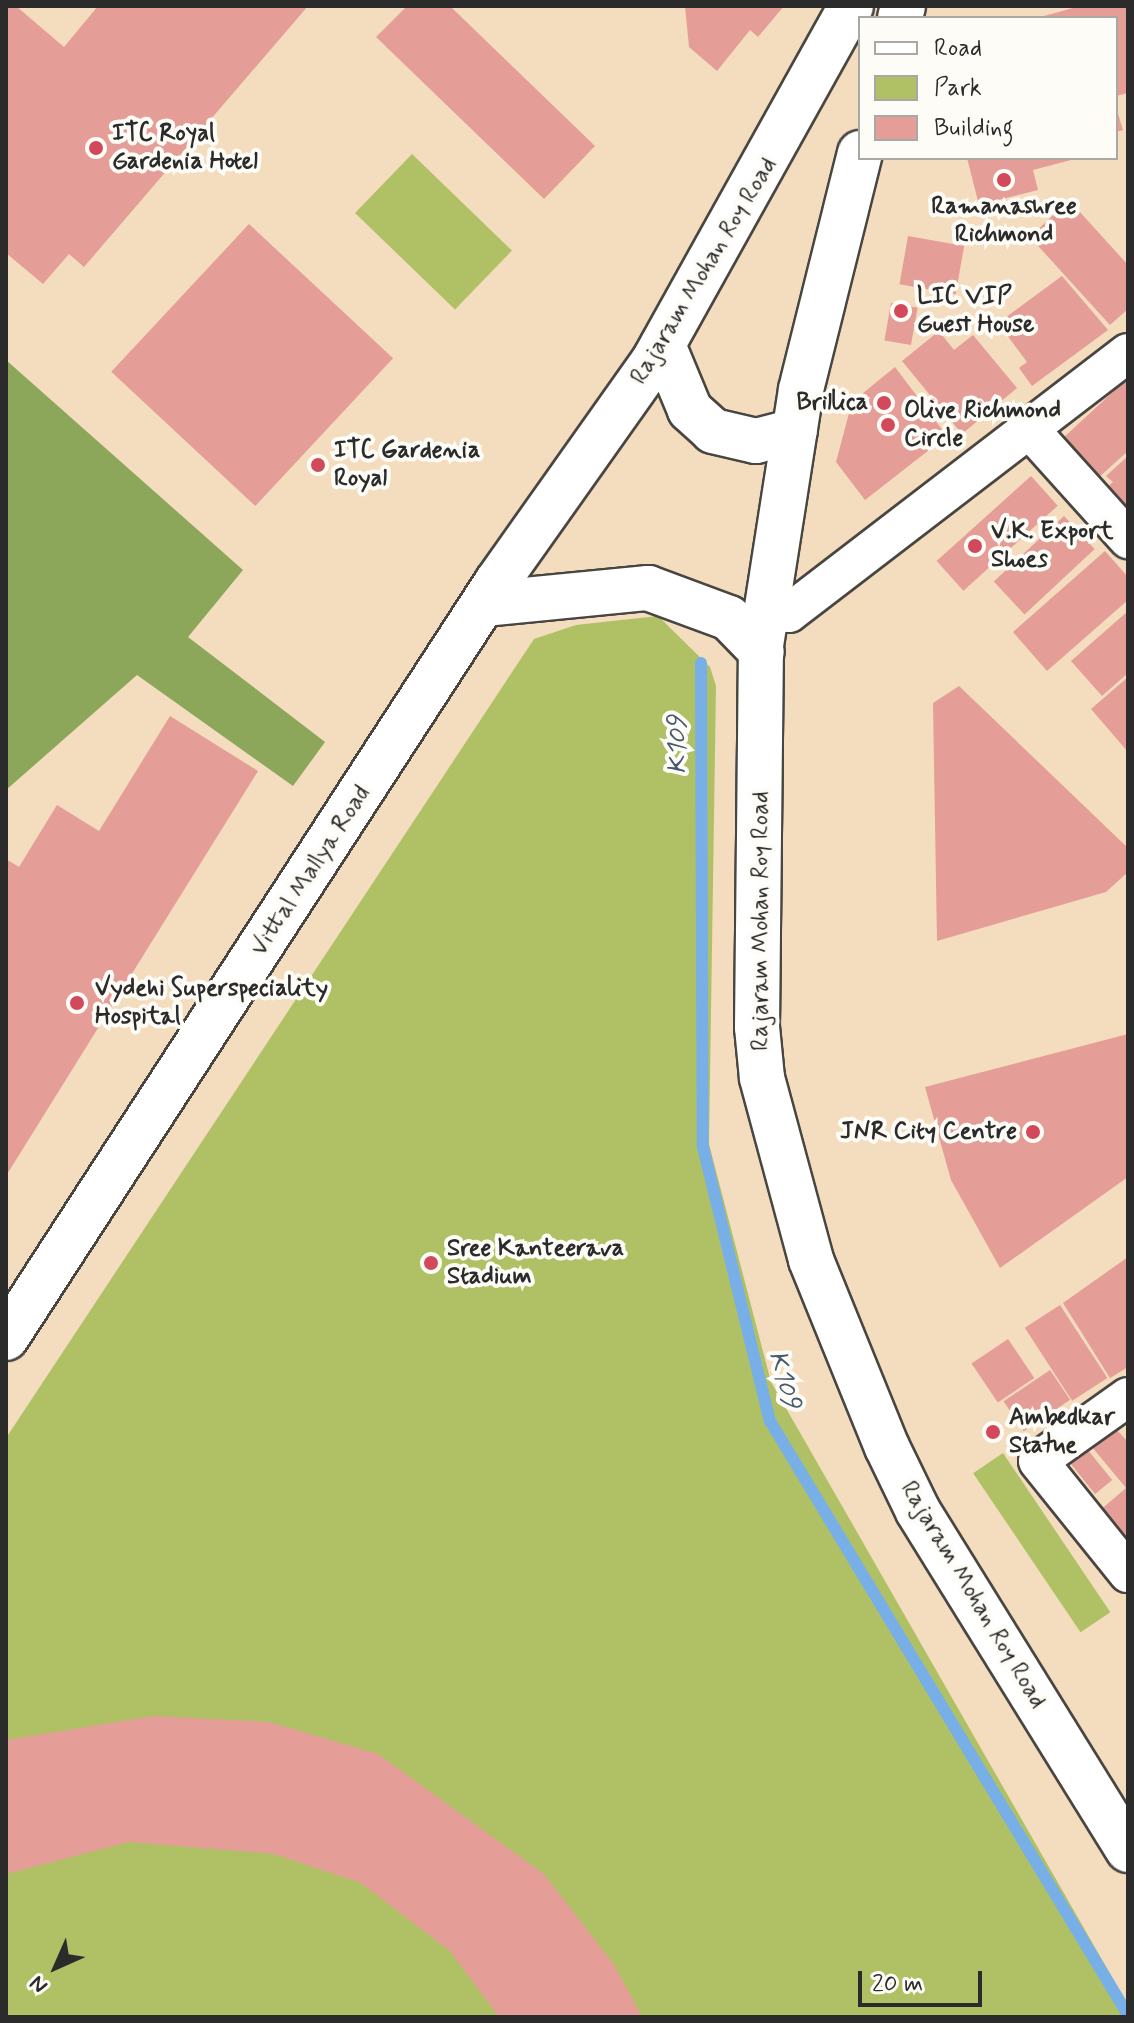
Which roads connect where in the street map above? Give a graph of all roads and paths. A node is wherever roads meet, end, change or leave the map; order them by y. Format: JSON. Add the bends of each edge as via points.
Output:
{"nodes":[{"id":1,"x":851,"y":6,"type":"edge"},
{"id":2,"x":858,"y":160,"type":"edge"},
{"id":3,"x":663,"y":345,"type":"junction"},
{"id":4,"x":1128,"y":353,"type":"edge"},
{"id":5,"x":1030,"y":430,"type":"junction"},
{"id":6,"x":795,"y":431,"type":"junction"},
{"id":7,"x":1128,"y":539,"type":"edge"},
{"id":8,"x":491,"y":593,"type":"junction"},
{"id":9,"x":764,"y":631,"type":"junction"},
{"id":10,"x":6,"y":1338,"type":"edge"},
{"id":11,"x":1125,"y":1407,"type":"edge"},
{"id":12,"x":1128,"y":1573,"type":"edge"},
{"id":13,"x":1128,"y":1850,"type":"edge"}],
"edges":[{"from":1,"to":3,"type":"main road","name":"Rajaram Mohan Roy Road"},
{"from":2,"to":6,"type":"main road","name":"Rajaram Mohan Roy Road"},
{"from":3,"to":6,"type":"main road","via":[[690,410],[713,431],[756,441]]},
{"from":3,"to":8,"type":"main road","name":"Rajaram Mohan Roy Road"},
{"from":4,"to":5,"type":"street"},
{"from":5,"to":7,"type":"street"},
{"from":5,"to":9,"type":"street"},
{"from":6,"to":9,"type":"main road","name":"Rajaram Mohan Roy Road"},
{"from":8,"to":9,"type":"main road","via":[[648,588]]},
{"from":8,"to":10,"type":"main road","name":"Vittal Mallya Road"},
{"from":9,"to":13,"type":"main road","name":"Rajaram Mohan Roy Road","via":[[757,1027],[762,1078],[811,1260],[918,1511]]},
{"from":11,"to":12,"type":"street","via":[[1038,1461]]}]}
